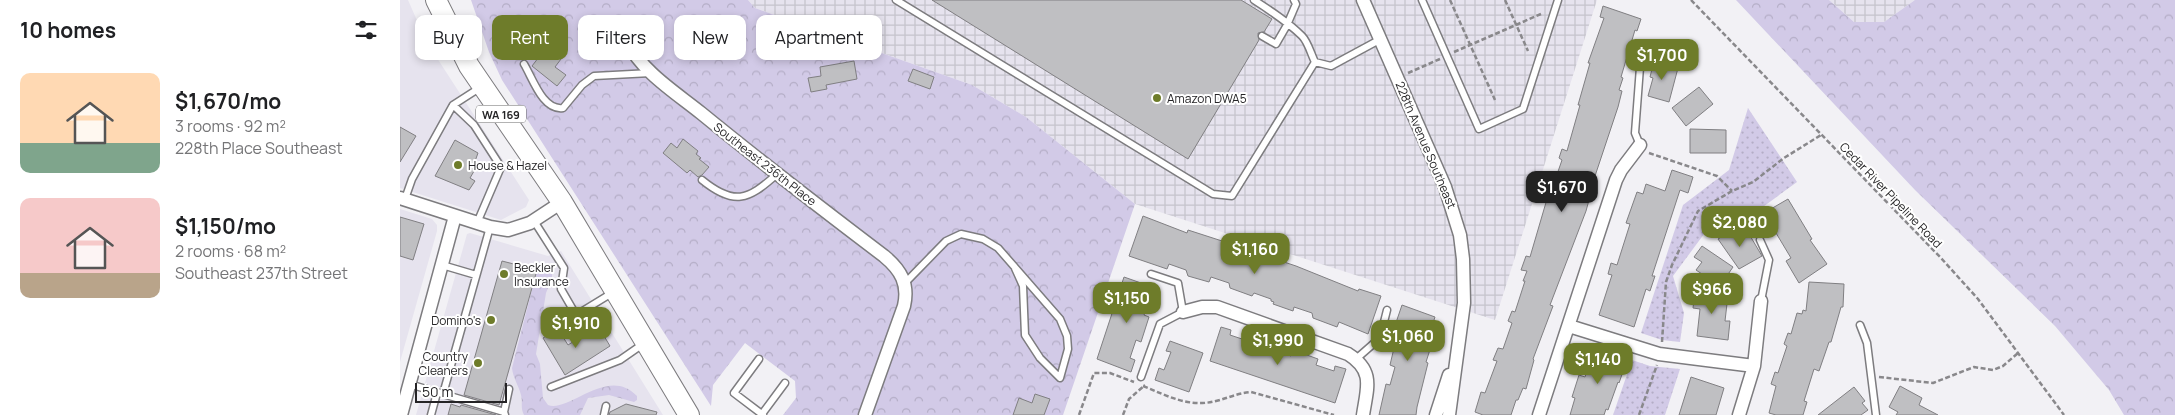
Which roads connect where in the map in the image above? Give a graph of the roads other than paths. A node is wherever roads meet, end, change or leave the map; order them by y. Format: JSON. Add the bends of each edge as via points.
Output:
{"nodes":[{"id":1,"x":436,"y":0,"type":"edge"},
{"id":2,"x":896,"y":0,"type":"edge"},
{"id":3,"x":1254,"y":0,"type":"edge"},
{"id":4,"x":1294,"y":0,"type":"edge"},
{"id":5,"x":1363,"y":0,"type":"edge"},
{"id":6,"x":1422,"y":0,"type":"edge"},
{"id":7,"x":1558,"y":0,"type":"edge"},
{"id":8,"x":1287,"y":25,"type":"junction"},
{"id":9,"x":1262,"y":36,"type":"dead end"},
{"id":10,"x":1381,"y":39,"type":"junction"},
{"id":11,"x":1642,"y":54,"type":"dead end"},
{"id":12,"x":640,"y":60,"type":"edge"},
{"id":13,"x":1315,"y":62,"type":"junction"},
{"id":14,"x":524,"y":64,"type":"dead end"},
{"id":15,"x":652,"y":73,"type":"junction"},
{"id":16,"x":482,"y":86,"type":"junction"},
{"id":17,"x":453,"y":105,"type":"junction"},
{"id":18,"x":1640,"y":145,"type":"joint"},
{"id":19,"x":776,"y":175,"type":"junction"},
{"id":20,"x":702,"y":180,"type":"dead end"},
{"id":21,"x":402,"y":198,"type":"edge"},
{"id":22,"x":562,"y":202,"type":"junction"},
{"id":23,"x":455,"y":216,"type":"junction"},
{"id":24,"x":534,"y":221,"type":"junction"},
{"id":25,"x":476,"y":223,"type":"junction"},
{"id":26,"x":490,"y":227,"type":"junction"},
{"id":27,"x":1760,"y":240,"type":"dead end"},
{"id":28,"x":442,"y":265,"type":"junction"},
{"id":29,"x":1014,"y":266,"type":"junction"},
{"id":30,"x":1151,"y":274,"type":"dead end"},
{"id":31,"x":476,"y":275,"type":"junction"},
{"id":32,"x":905,"y":283,"type":"junction"},
{"id":33,"x":615,"y":291,"type":"junction"},
{"id":34,"x":1761,"y":302,"type":"joint"},
{"id":35,"x":1387,"y":310,"type":"dead end"},
{"id":36,"x":1183,"y":312,"type":"junction"},
{"id":37,"x":1860,"y":325,"type":"dead end"},
{"id":38,"x":1569,"y":326,"type":"junction"},
{"id":39,"x":646,"y":342,"type":"junction"},
{"id":40,"x":1456,"y":357,"type":"junction"},
{"id":41,"x":1356,"y":359,"type":"junction"},
{"id":42,"x":759,"y":360,"type":"dead end"},
{"id":43,"x":1754,"y":366,"type":"junction"},
{"id":44,"x":1141,"y":377,"type":"road end"},
{"id":45,"x":785,"y":383,"type":"dead end"},
{"id":46,"x":409,"y":384,"type":"junction"},
{"id":47,"x":551,"y":387,"type":"dead end"},
{"id":48,"x":509,"y":390,"type":"dead end"},
{"id":49,"x":440,"y":394,"type":"junction"},
{"id":50,"x":606,"y":406,"type":"dead end"},
{"id":51,"x":505,"y":414,"type":"edge"},
{"id":52,"x":763,"y":414,"type":"edge"},
{"id":53,"x":401,"y":415,"type":"edge"},
{"id":54,"x":431,"y":415,"type":"edge"},
{"id":55,"x":604,"y":415,"type":"edge"},
{"id":56,"x":689,"y":415,"type":"edge"},
{"id":57,"x":865,"y":415,"type":"edge"},
{"id":58,"x":1363,"y":415,"type":"edge"},
{"id":59,"x":1436,"y":415,"type":"edge"},
{"id":60,"x":1449,"y":415,"type":"edge"},
{"id":61,"x":1539,"y":415,"type":"edge"},
{"id":62,"x":1739,"y":415,"type":"edge"},
{"id":63,"x":1876,"y":415,"type":"edge"}],
"edges":[{"from":1,"to":16,"type":"main road","number":"WA 169"},
{"from":2,"to":13,"type":"lane","via":[[1213,194],[1232,196]]},
{"from":3,"to":8,"type":"lane"},
{"from":4,"to":8,"type":"lane","via":[[1296,4]]},
{"from":5,"to":10,"type":"street","name":"228th Avenue Southeast"},
{"from":6,"to":7,"type":"lane","via":[[1479,129],[1523,109]]},
{"from":8,"to":9,"type":"lane","via":[[1276,44]]},
{"from":8,"to":13,"type":"lane","via":[[1304,37]]},
{"from":10,"to":13,"type":"lane","via":[[1331,66]]},
{"from":10,"to":40,"type":"street","name":"228th Avenue Southeast","via":[[1448,194],[1460,235],[1464,285]]},
{"from":11,"to":18,"type":"lane","via":[[1636,133]]},
{"from":12,"to":15,"type":"street","name":"Southeast 236th Place"},
{"from":14,"to":15,"type":"lane","via":[[545,100],[554,108],[563,108],[594,76]]},
{"from":15,"to":19,"type":"street","name":"Southeast 236th Place"},
{"from":16,"to":17,"type":"lane"},
{"from":16,"to":22,"type":"main road","number":"WA 169"},
{"from":17,"to":21,"type":"lane"},
{"from":17,"to":25,"type":"lane","via":[[474,125],[502,167]]},
{"from":18,"to":38,"type":"street","via":[[1616,180]]},
{"from":19,"to":20,"type":"lane","via":[[756,193],[738,198],[714,190]]},
{"from":19,"to":32,"type":"street","name":"Southeast 236th Place","via":[[895,265]]},
{"from":21,"to":23,"type":"street"},
{"from":22,"to":24,"type":"street"},
{"from":22,"to":33,"type":"main road","number":"WA 169"},
{"from":23,"to":25,"type":"street"},
{"from":23,"to":28,"type":"street"},
{"from":24,"to":26,"type":"street","via":[[508,230]]},
{"from":24,"to":33,"type":"lane","via":[[564,268],[561,289],[576,315]]},
{"from":25,"to":26,"type":"street"},
{"from":26,"to":31,"type":"lane"},
{"from":27,"to":34,"type":"lane","via":[[1769,260]]},
{"from":28,"to":31,"type":"lane"},
{"from":28,"to":46,"type":"street"},
{"from":29,"to":29,"type":"lane","via":[[1049,304],[1067,336],[1068,349],[1060,378],[1024,335],[1023,286]]},
{"from":29,"to":32,"type":"lane","via":[[998,248],[983,239],[961,234],[946,241]]},
{"from":30,"to":36,"type":"lane","via":[[1178,283]]},
{"from":31,"to":49,"type":"lane"},
{"from":32,"to":57,"type":"street","via":[[904,306]]},
{"from":33,"to":39,"type":"main road","number":"WA 169"},
{"from":34,"to":43,"type":"street"},
{"from":35,"to":41,"type":"lane","via":[[1380,338]]},
{"from":36,"to":41,"type":"street","via":[[1217,307]]},
{"from":36,"to":44,"type":"lane","via":[[1160,324]]},
{"from":37,"to":63,"type":"lane","via":[[1867,343]]},
{"from":38,"to":43,"type":"street","via":[[1659,354]]},
{"from":38,"to":61,"type":"street"},
{"from":39,"to":47,"type":"lane","via":[[620,360]]},
{"from":39,"to":56,"type":"main road","number":"WA 169"},
{"from":40,"to":59,"type":"street","name":"228th Avenue Southeast"},
{"from":40,"to":60,"type":"street","name":"228th Avenue Southeast"},
{"from":41,"to":58,"type":"street","via":[[1368,380]]},
{"from":42,"to":52,"type":"lane","via":[[734,392]]},
{"from":43,"to":62,"type":"street"},
{"from":45,"to":52,"type":"lane"},
{"from":46,"to":49,"type":"lane"},
{"from":46,"to":53,"type":"street"},
{"from":48,"to":51,"type":"lane"},
{"from":49,"to":51,"type":"lane"},
{"from":49,"to":54,"type":"lane"},
{"from":50,"to":55,"type":"lane"}]}
